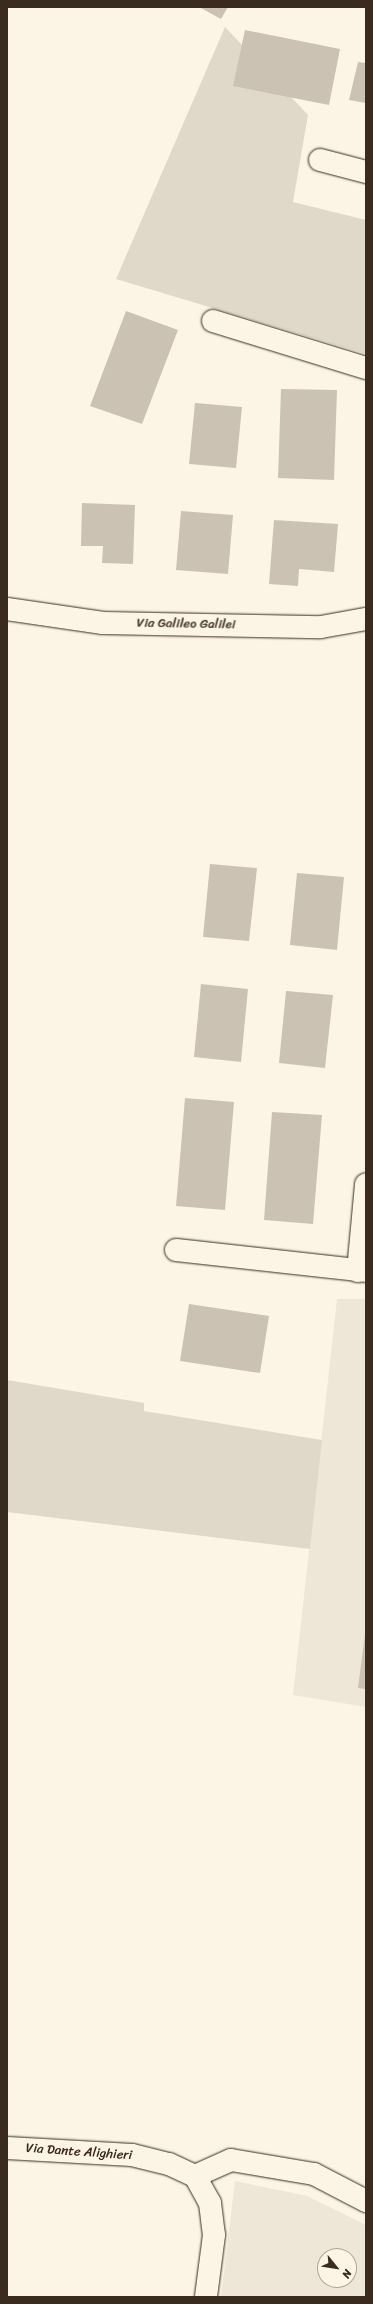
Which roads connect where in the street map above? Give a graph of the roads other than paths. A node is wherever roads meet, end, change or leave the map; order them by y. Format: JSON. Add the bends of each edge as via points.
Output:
{"nodes":[{"id":1,"x":320,"y":160,"type":"dead end"},
{"id":2,"x":366,"y":172,"type":"edge"},
{"id":3,"x":213,"y":321,"type":"dead end"},
{"id":4,"x":366,"y":368,"type":"edge"},
{"id":5,"x":7,"y":609,"type":"edge"},
{"id":6,"x":366,"y":619,"type":"edge"},
{"id":7,"x":366,"y":1184,"type":"edge"},
{"id":8,"x":176,"y":1250,"type":"dead end"},
{"id":9,"x":362,"y":1271,"type":"edge"},
{"id":10,"x":7,"y":2148,"type":"edge"},
{"id":11,"x":195,"y":2176,"type":"junction"},
{"id":12,"x":366,"y":2201,"type":"edge"},
{"id":13,"x":206,"y":2297,"type":"edge"}],
"edges":[{"from":1,"to":2,"type":"street"},
{"from":3,"to":4,"type":"street"},
{"from":5,"to":6,"type":"street","name":"Via Galileo Galilei","via":[[103,623],[321,627]]},
{"from":7,"to":9,"type":"street"},
{"from":8,"to":9,"type":"street"},
{"from":10,"to":11,"type":"street","name":"Via Dante Alighieri","via":[[132,2155],[169,2164]]},
{"from":11,"to":12,"type":"street","via":[[231,2160],[314,2174]]},
{"from":11,"to":13,"type":"street","via":[[210,2203],[214,2235]]}]}
